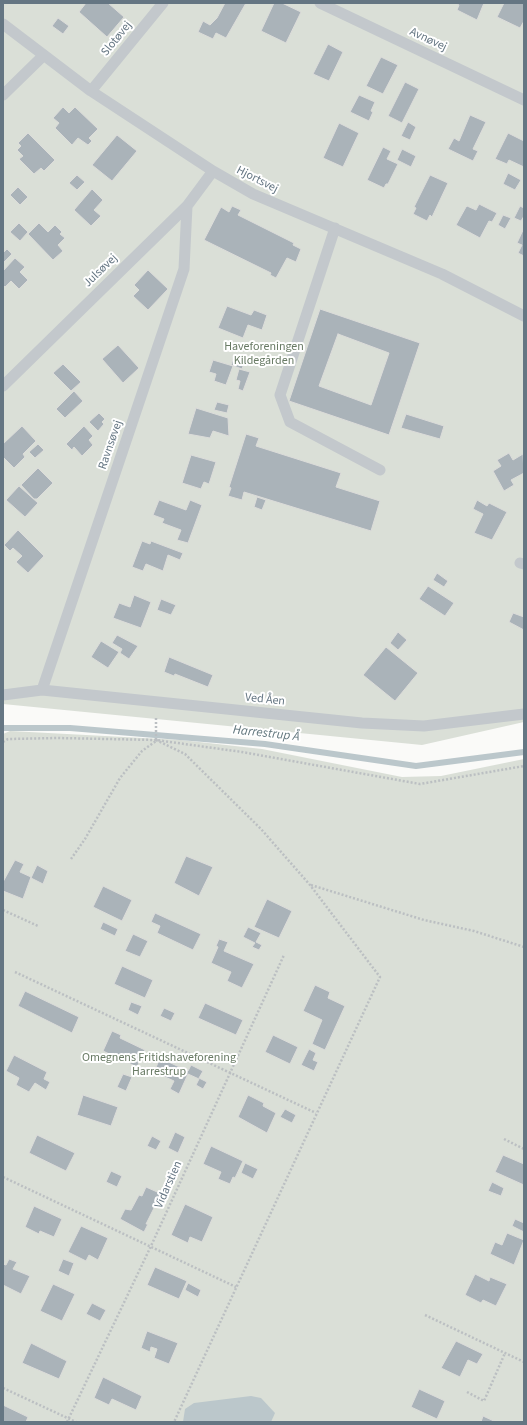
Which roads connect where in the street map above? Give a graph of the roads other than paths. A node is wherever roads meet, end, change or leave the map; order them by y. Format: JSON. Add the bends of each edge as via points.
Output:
{"nodes":[{"id":1,"x":163,"y":3,"type":"edge"},
{"id":2,"x":320,"y":3,"type":"edge"},
{"id":3,"x":3,"y":24,"type":"edge"},
{"id":4,"x":44,"y":55,"type":"junction"},
{"id":5,"x":91,"y":91,"type":"junction"},
{"id":6,"x":3,"y":94,"type":"edge"},
{"id":7,"x":524,"y":100,"type":"edge"},
{"id":8,"x":213,"y":171,"type":"junction"},
{"id":9,"x":187,"y":206,"type":"junction"},
{"id":10,"x":335,"y":228,"type":"junction"},
{"id":11,"x":524,"y":316,"type":"edge"},
{"id":12,"x":3,"y":386,"type":"edge"},
{"id":13,"x":380,"y":470,"type":"dead end"},
{"id":14,"x":42,"y":690,"type":"junction"},
{"id":15,"x":3,"y":695,"type":"edge"},
{"id":16,"x":524,"y":714,"type":"edge"}],
"edges":[{"from":1,"to":5,"type":"lane","name":"Slotøvej"},
{"from":2,"to":7,"type":"lane","name":"Avnøvej"},
{"from":3,"to":4,"type":"lane","name":"Hjortsvej"},
{"from":4,"to":5,"type":"lane","name":"Hjortsvej"},
{"from":4,"to":6,"type":"lane"},
{"from":5,"to":8,"type":"lane","name":"Hjortsvej"},
{"from":8,"to":9,"type":"lane","name":"Julsøvej"},
{"from":8,"to":10,"type":"lane","name":"Hjortsvej","via":[[261,198]]},
{"from":9,"to":12,"type":"lane","name":"Julsøvej"},
{"from":9,"to":14,"type":"lane","name":"Ravnsøvej","via":[[184,269]]},
{"from":10,"to":11,"type":"lane","name":"Hjortsvej","via":[[442,274]]},
{"from":10,"to":13,"type":"lane","via":[[280,395],[290,422]]},
{"from":14,"to":15,"type":"lane","name":"Ved Åen"},
{"from":14,"to":16,"type":"lane","name":"Ved Åen","via":[[362,723],[424,726]]}]}
